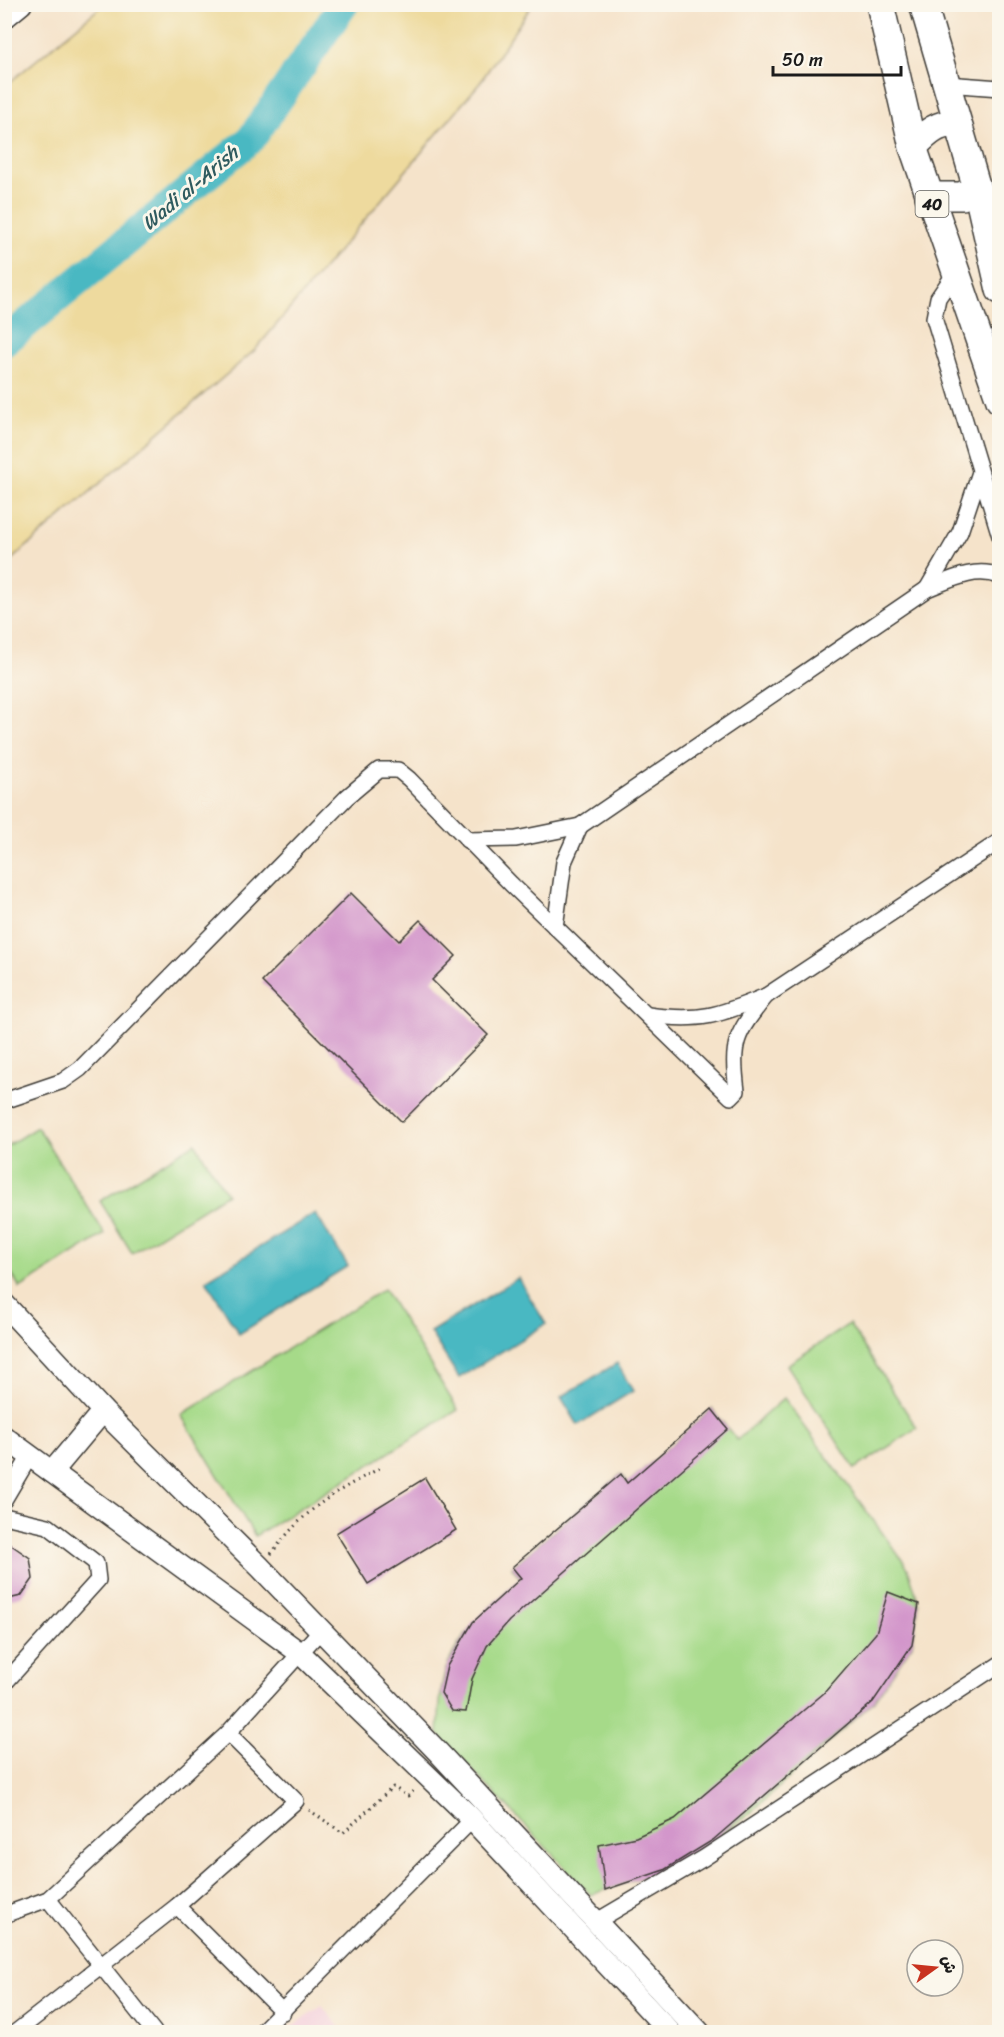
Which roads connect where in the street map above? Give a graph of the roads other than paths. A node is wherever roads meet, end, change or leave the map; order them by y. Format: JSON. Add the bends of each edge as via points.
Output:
{"nodes":[{"id":1,"x":21,"y":4,"type":"edge"},
{"id":2,"x":880,"y":4,"type":"edge"},
{"id":3,"x":923,"y":4,"type":"edge"},
{"id":4,"x":4,"y":18,"type":"edge"},
{"id":5,"x":946,"y":84,"type":"junction"},
{"id":6,"x":999,"y":88,"type":"edge"},
{"id":7,"x":957,"y":123,"type":"junction"},
{"id":8,"x":913,"y":147,"type":"junction"},
{"id":9,"x":976,"y":185,"type":"junction"},
{"id":10,"x":928,"y":196,"type":"junction"},
{"id":11,"x":957,"y":270,"type":"junction"},
{"id":12,"x":999,"y":290,"type":"edge"},
{"id":13,"x":999,"y":400,"type":"edge"},
{"id":14,"x":980,"y":472,"type":"junction"},
{"id":15,"x":999,"y":536,"type":"edge"},
{"id":16,"x":999,"y":576,"type":"edge"},
{"id":17,"x":927,"y":589,"type":"junction"},
{"id":18,"x":580,"y":826,"type":"junction"},
{"id":19,"x":467,"y":840,"type":"junction"},
{"id":20,"x":999,"y":841,"type":"edge"},
{"id":21,"x":555,"y":927,"type":"junction"},
{"id":22,"x":766,"y":996,"type":"junction"},
{"id":23,"x":648,"y":1015,"type":"junction"},
{"id":24,"x":4,"y":1101,"type":"edge"},
{"id":25,"x":4,"y":1304,"type":"edge"},
{"id":26,"x":103,"y":1411,"type":"junction"},
{"id":27,"x":4,"y":1437,"type":"edge"},
{"id":28,"x":30,"y":1456,"type":"junction"},
{"id":29,"x":52,"y":1472,"type":"junction"},
{"id":30,"x":4,"y":1500,"type":"edge"},
{"id":31,"x":4,"y":1516,"type":"edge"},
{"id":32,"x":321,"y":1630,"type":"junction"},
{"id":33,"x":300,"y":1653,"type":"junction"},
{"id":34,"x":999,"y":1664,"type":"edge"},
{"id":35,"x":4,"y":1684,"type":"edge"},
{"id":36,"x":228,"y":1733,"type":"junction"},
{"id":37,"x":472,"y":1820,"type":"junction"},
{"id":38,"x":48,"y":1899,"type":"junction"},
{"id":39,"x":177,"y":1906,"type":"junction"},
{"id":40,"x":4,"y":1915,"type":"edge"},
{"id":41,"x":597,"y":1921,"type":"junction"},
{"id":42,"x":101,"y":1967,"type":"junction"},
{"id":43,"x":283,"y":2012,"type":"junction"},
{"id":44,"x":16,"y":2032,"type":"edge"},
{"id":45,"x":154,"y":2032,"type":"edge"},
{"id":46,"x":261,"y":2032,"type":"edge"},
{"id":47,"x":670,"y":2032,"type":"edge"},
{"id":48,"x":699,"y":2032,"type":"edge"}],
"edges":[{"from":1,"to":4,"type":"street"},
{"from":2,"to":8,"type":"highway","number":"40"},
{"from":3,"to":5,"type":"highway"},
{"from":5,"to":6,"type":"street"},
{"from":5,"to":7,"type":"highway"},
{"from":7,"to":8,"type":"highway","via":[[928,132]]},
{"from":7,"to":9,"type":"highway"},
{"from":8,"to":10,"type":"highway","number":"40"},
{"from":9,"to":10,"type":"highway","via":[[962,196]]},
{"from":9,"to":12,"type":"highway"},
{"from":10,"to":11,"type":"highway","number":"40"},
{"from":11,"to":13,"type":"highway","number":"40"},
{"from":11,"to":14,"type":"street","via":[[938,298],[934,318]]},
{"from":14,"to":15,"type":"street"},
{"from":14,"to":17,"type":"street","via":[[960,532]]},
{"from":16,"to":17,"type":"street","via":[[973,572]]},
{"from":17,"to":18,"type":"street"},
{"from":18,"to":19,"type":"street","via":[[516,840]]},
{"from":18,"to":21,"type":"street","via":[[564,862]]},
{"from":19,"to":21,"type":"street"},
{"from":19,"to":24,"type":"street","via":[[398,770],[373,772],[80,1069],[63,1081]]},
{"from":20,"to":22,"type":"street"},
{"from":21,"to":23,"type":"street"},
{"from":22,"to":23,"type":"street","via":[[698,1019]]},
{"from":22,"to":23,"type":"street","via":[[736,1040],[733,1060],[737,1092],[733,1097]]},
{"from":25,"to":26,"type":"street"},
{"from":26,"to":29,"type":"street"},
{"from":26,"to":32,"type":"street"},
{"from":27,"to":28,"type":"street"},
{"from":28,"to":29,"type":"street"},
{"from":28,"to":30,"type":"street"},
{"from":29,"to":33,"type":"street"},
{"from":31,"to":35,"type":"street","via":[[54,1530],[96,1563],[99,1572],[98,1580]]},
{"from":32,"to":33,"type":"street"},
{"from":32,"to":41,"type":"street"},
{"from":33,"to":36,"type":"street"},
{"from":33,"to":37,"type":"street"},
{"from":34,"to":41,"type":"street","via":[[704,1858]]},
{"from":36,"to":38,"type":"street"},
{"from":36,"to":39,"type":"street","via":[[296,1801]]},
{"from":37,"to":43,"type":"street"},
{"from":37,"to":47,"type":"street"},
{"from":38,"to":40,"type":"street"},
{"from":38,"to":42,"type":"street"},
{"from":39,"to":42,"type":"street"},
{"from":39,"to":43,"type":"street"},
{"from":41,"to":48,"type":"street"},
{"from":42,"to":44,"type":"street"},
{"from":42,"to":45,"type":"street"},
{"from":43,"to":46,"type":"street"}]}
